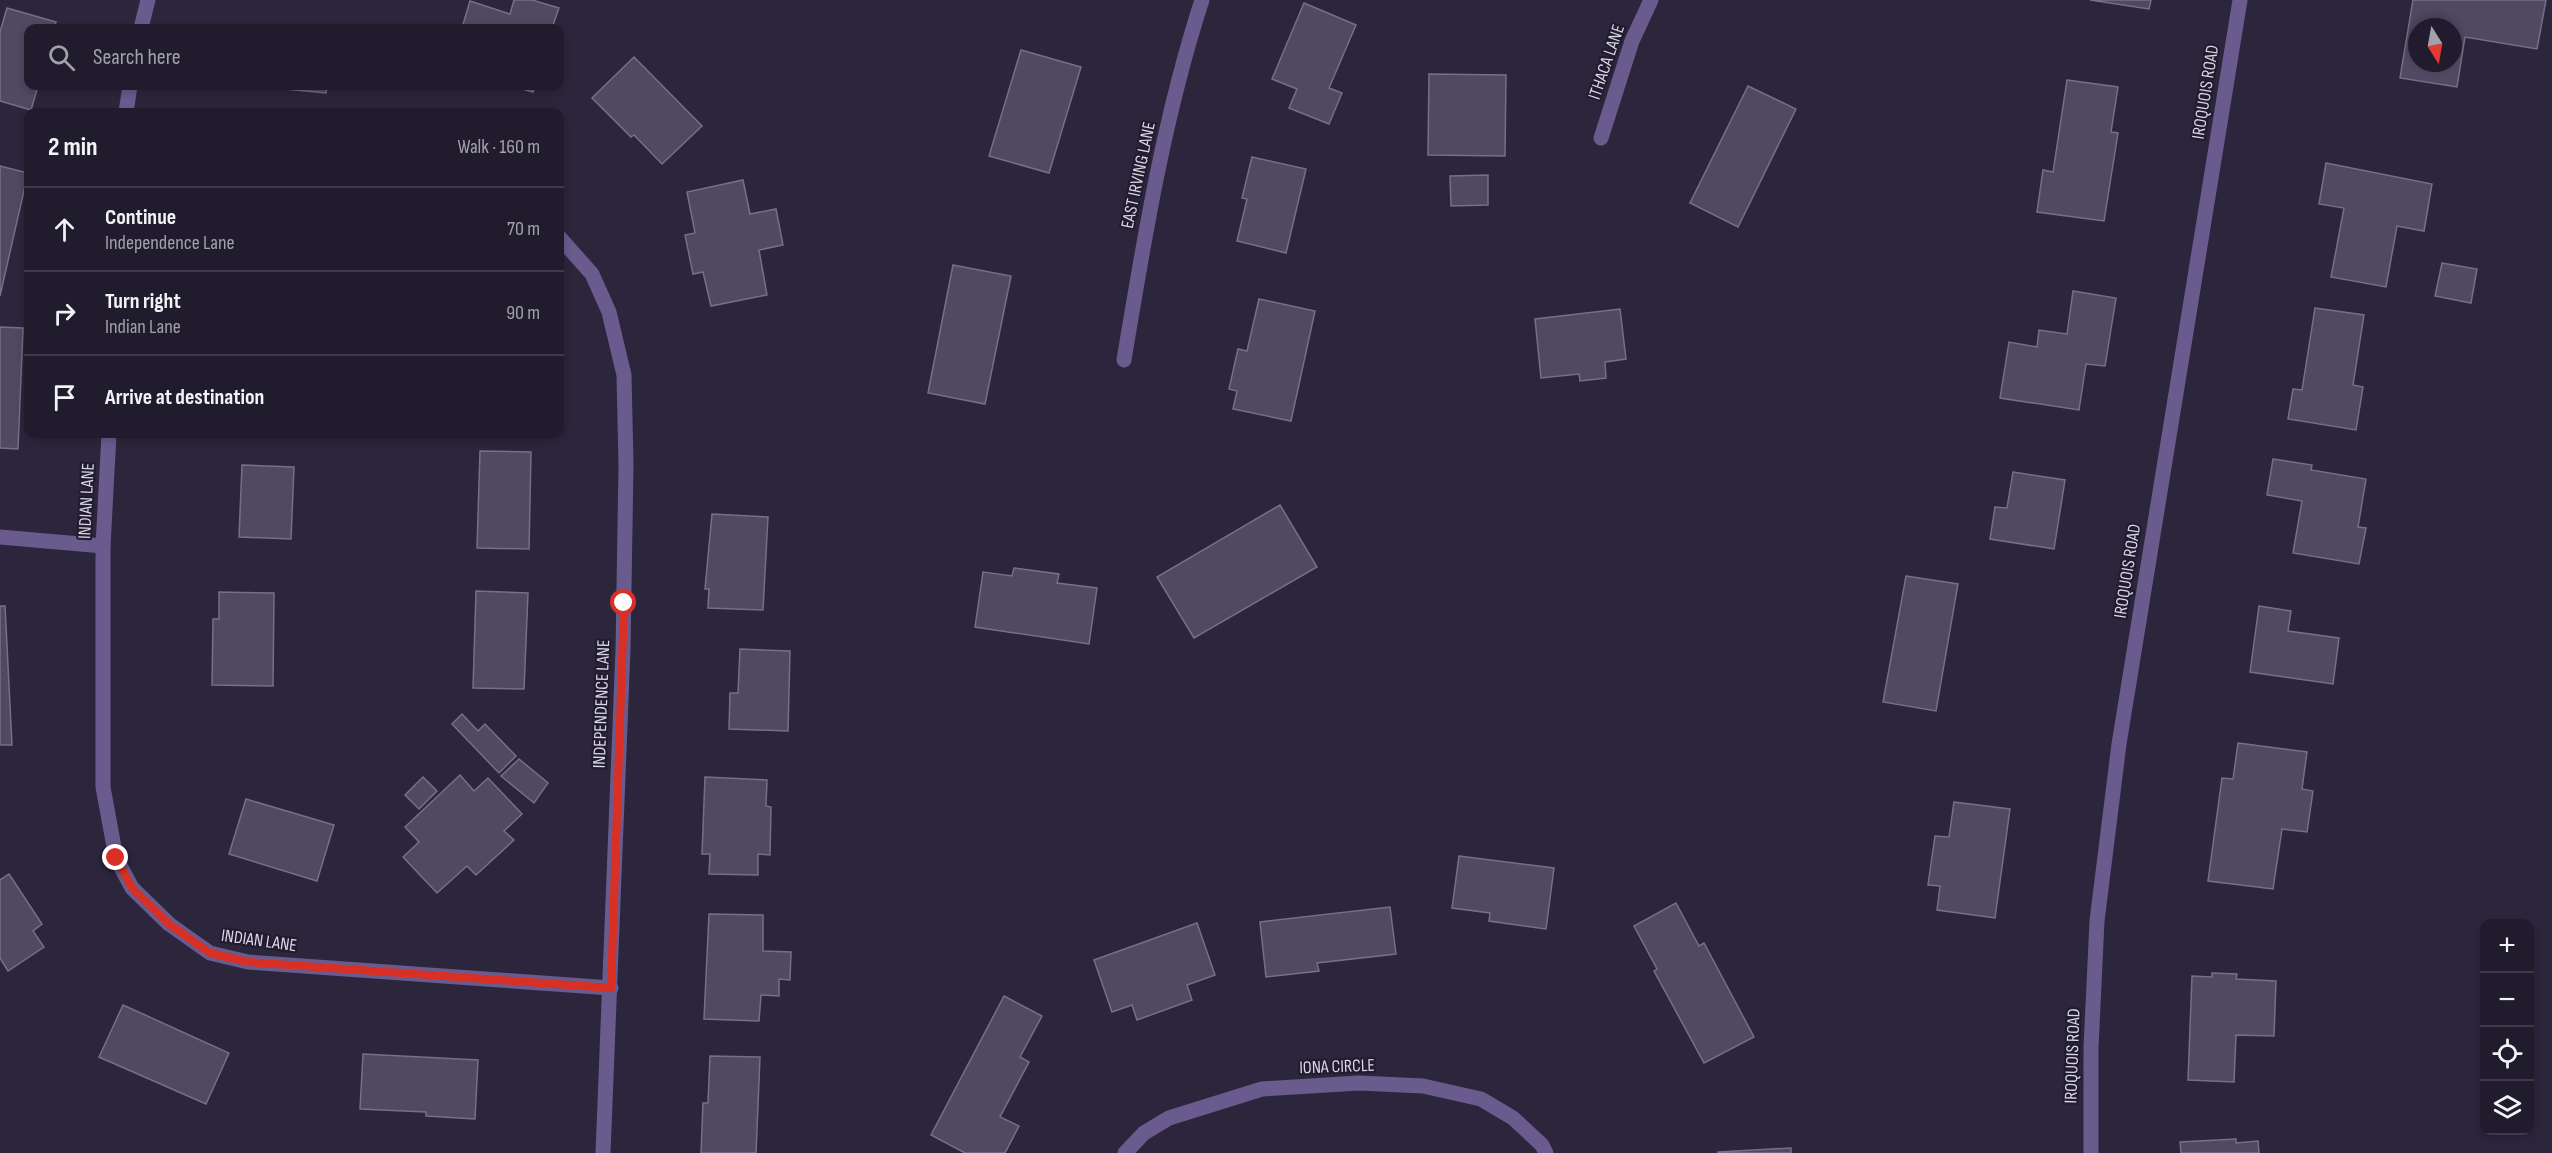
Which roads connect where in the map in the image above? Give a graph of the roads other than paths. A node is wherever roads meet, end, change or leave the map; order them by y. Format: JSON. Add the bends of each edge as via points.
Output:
{"nodes":[{"id":1,"x":148,"y":0,"type":"edge"},
{"id":2,"x":1202,"y":0,"type":"edge"},
{"id":3,"x":1651,"y":0,"type":"edge"},
{"id":4,"x":2240,"y":0,"type":"edge"},
{"id":5,"x":142,"y":24,"type":"edge"},
{"id":6,"x":129,"y":90,"type":"edge"},
{"id":7,"x":127,"y":108,"type":"edge"},
{"id":8,"x":1601,"y":138,"type":"dead end"},
{"id":9,"x":564,"y":242,"type":"edge"},
{"id":10,"x":1124,"y":360,"type":"dead end"},
{"id":11,"x":109,"y":438,"type":"edge"},
{"id":12,"x":0,"y":537,"type":"edge"},
{"id":13,"x":103,"y":546,"type":"junction"},
{"id":14,"x":611,"y":988,"type":"junction"},
{"id":15,"x":603,"y":1153,"type":"edge"},
{"id":16,"x":1125,"y":1153,"type":"edge"},
{"id":17,"x":1546,"y":1153,"type":"edge"},
{"id":18,"x":2091,"y":1153,"type":"edge"}],
"edges":[{"from":1,"to":5,"type":"street"},
{"from":2,"to":10,"type":"street","name":"EAST IRVING LANE","via":[[1183,59],[1155,183]]},
{"from":3,"to":8,"type":"street","name":"ITHACA LANE","via":[[1632,41]]},
{"from":4,"to":18,"type":"street","name":"IROQUOIS ROAD","via":[[2119,744],[2097,921]]},
{"from":6,"to":7,"type":"street"},
{"from":9,"to":14,"type":"street","name":"INDEPENDENCE LANE","via":[[592,274],[609,312],[624,375],[624,597]]},
{"from":11,"to":13,"type":"street","name":"INDIAN LANE"},
{"from":12,"to":13,"type":"street"},
{"from":13,"to":14,"type":"street","name":"INDIAN LANE","via":[[103,787],[116,858],[132,888],[169,924],[210,953],[248,962]]},
{"from":14,"to":15,"type":"street","name":"INDEPENDENCE LANE"},
{"from":16,"to":17,"type":"street","name":"IONA CIRCLE","via":[[1144,1133],[1169,1118],[1262,1089],[1359,1083],[1423,1086],[1481,1099],[1513,1118],[1542,1144]]}]}
